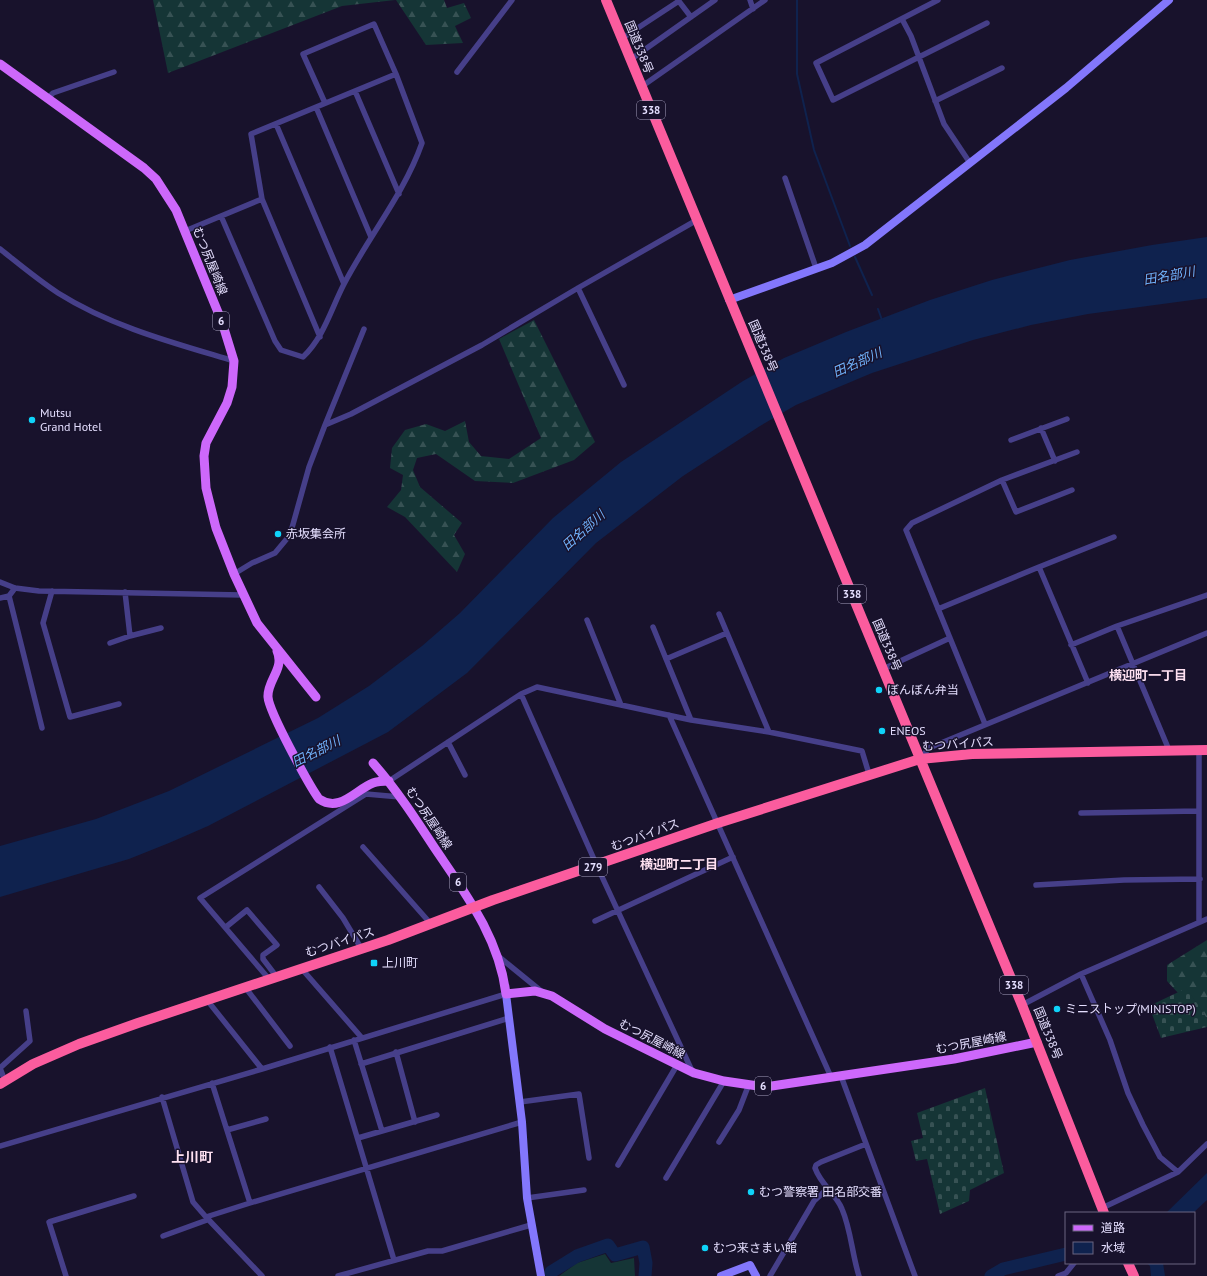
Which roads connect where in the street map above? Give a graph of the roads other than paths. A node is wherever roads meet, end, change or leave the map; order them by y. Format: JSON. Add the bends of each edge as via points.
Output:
{"nodes":[{"id":1,"x":512,"y":0,"type":"edge"},
{"id":2,"x":678,"y":0,"type":"edge"},
{"id":3,"x":715,"y":0,"type":"edge"},
{"id":4,"x":750,"y":0,"type":"edge"},
{"id":5,"x":765,"y":0,"type":"edge"},
{"id":6,"x":938,"y":0,"type":"edge"},
{"id":7,"x":1169,"y":0,"type":"edge"},
{"id":8,"x":609,"y":2,"type":"edge"},
{"id":9,"x":752,"y":9,"type":"junction"},
{"id":10,"x":691,"y":17,"type":"junction"},
{"id":11,"x":902,"y":19,"type":"junction"},
{"id":12,"x":987,"y":23,"type":"dead end"},
{"id":13,"x":622,"y":39,"type":"junction"},
{"id":14,"x":918,"y":58,"type":"junction"},
{"id":15,"x":630,"y":60,"type":"junction"},
{"id":16,"x":0,"y":64,"type":"edge"},
{"id":17,"x":1002,"y":68,"type":"dead end"},
{"id":18,"x":114,"y":72,"type":"dead end"},
{"id":19,"x":457,"y":72,"type":"dead end"},
{"id":20,"x":396,"y":74,"type":"junction"},
{"id":21,"x":641,"y":87,"type":"junction"},
{"id":22,"x":355,"y":91,"type":"junction"},
{"id":23,"x":48,"y":98,"type":"junction"},
{"id":24,"x":935,"y":101,"type":"junction"},
{"id":25,"x":325,"y":103,"type":"junction"},
{"id":26,"x":316,"y":107,"type":"junction"},
{"id":27,"x":276,"y":124,"type":"junction"},
{"id":28,"x":970,"y":163,"type":"junction"},
{"id":29,"x":785,"y":178,"type":"dead end"},
{"id":30,"x":398,"y":194,"type":"junction"},
{"id":31,"x":262,"y":199,"type":"junction"},
{"id":32,"x":222,"y":216,"type":"junction"},
{"id":33,"x":697,"y":220,"type":"junction"},
{"id":34,"x":185,"y":231,"type":"junction"},
{"id":35,"x":371,"y":237,"type":"junction"},
{"id":36,"x":0,"y":249,"type":"edge"},
{"id":37,"x":816,"y":268,"type":"junction"},
{"id":38,"x":344,"y":284,"type":"junction"},
{"id":39,"x":578,"y":288,"type":"junction"},
{"id":40,"x":729,"y":300,"type":"junction"},
{"id":41,"x":364,"y":329,"type":"dead end"},
{"id":42,"x":320,"y":337,"type":"junction"},
{"id":43,"x":234,"y":361,"type":"junction"},
{"id":44,"x":624,"y":384,"type":"dead end"},
{"id":45,"x":1067,"y":419,"type":"dead end"},
{"id":46,"x":325,"y":424,"type":"junction"},
{"id":47,"x":1041,"y":428,"type":"junction"},
{"id":48,"x":1011,"y":440,"type":"dead end"},
{"id":49,"x":1077,"y":452,"type":"dead end"},
{"id":50,"x":1054,"y":461,"type":"junction"},
{"id":51,"x":1002,"y":480,"type":"junction"},
{"id":52,"x":1072,"y":490,"type":"dead end"},
{"id":53,"x":1114,"y":537,"type":"dead end"},
{"id":54,"x":1038,"y":567,"type":"junction"},
{"id":55,"x":234,"y":574,"type":"junction"},
{"id":56,"x":0,"y":582,"type":"edge"},
{"id":57,"x":15,"y":588,"type":"junction"},
{"id":58,"x":52,"y":591,"type":"junction"},
{"id":59,"x":125,"y":592,"type":"junction"},
{"id":60,"x":242,"y":595,"type":"junction"},
{"id":61,"x":1207,"y":595,"type":"edge"},
{"id":62,"x":9,"y":596,"type":"junction"},
{"id":63,"x":0,"y":598,"type":"edge"},
{"id":64,"x":938,"y":608,"type":"junction"},
{"id":65,"x":719,"y":614,"type":"dead end"},
{"id":66,"x":587,"y":620,"type":"dead end"},
{"id":67,"x":1117,"y":626,"type":"junction"},
{"id":68,"x":653,"y":627,"type":"dead end"},
{"id":69,"x":161,"y":628,"type":"dead end"},
{"id":70,"x":728,"y":633,"type":"junction"},
{"id":71,"x":1207,"y":633,"type":"edge"},
{"id":72,"x":130,"y":636,"type":"junction"},
{"id":73,"x":950,"y":638,"type":"junction"},
{"id":74,"x":110,"y":643,"type":"dead end"},
{"id":75,"x":1071,"y":646,"type":"junction"},
{"id":76,"x":275,"y":647,"type":"junction"},
{"id":77,"x":666,"y":659,"type":"junction"},
{"id":78,"x":1133,"y":665,"type":"junction"},
{"id":79,"x":883,"y":669,"type":"junction"},
{"id":80,"x":1088,"y":683,"type":"junction"},
{"id":81,"x":521,"y":694,"type":"junction"},
{"id":82,"x":316,"y":697,"type":"dead end"},
{"id":83,"x":119,"y":704,"type":"dead end"},
{"id":84,"x":621,"y":705,"type":"junction"},
{"id":85,"x":669,"y":715,"type":"junction"},
{"id":86,"x":691,"y":720,"type":"junction"},
{"id":87,"x":985,"y":724,"type":"junction"},
{"id":88,"x":42,"y":728,"type":"dead end"},
{"id":89,"x":769,"y":732,"type":"junction"},
{"id":90,"x":448,"y":742,"type":"junction"},
{"id":91,"x":1169,"y":750,"type":"junction"},
{"id":92,"x":1203,"y":750,"type":"edge"},
{"id":93,"x":920,"y":759,"type":"junction"},
{"id":94,"x":373,"y":763,"type":"dead end"},
{"id":95,"x":869,"y":774,"type":"junction"},
{"id":96,"x":465,"y":775,"type":"dead end"},
{"id":97,"x":389,"y":781,"type":"junction"},
{"id":98,"x":400,"y":797,"type":"junction"},
{"id":99,"x":1199,"y":811,"type":"junction"},
{"id":100,"x":1081,"y":813,"type":"dead end"},
{"id":101,"x":718,"y":823,"type":"junction"},
{"id":102,"x":363,"y":847,"type":"dead end"},
{"id":103,"x":733,"y":857,"type":"junction"},
{"id":104,"x":597,"y":866,"type":"junction"},
{"id":105,"x":1200,"y":879,"type":"junction"},
{"id":106,"x":1036,"y":885,"type":"dead end"},
{"id":107,"x":319,"y":887,"type":"dead end"},
{"id":108,"x":475,"y":908,"type":"junction"},
{"id":109,"x":618,"y":910,"type":"junction"},
{"id":110,"x":1207,"y":919,"type":"edge"},
{"id":111,"x":594,"y":922,"type":"dead end"},
{"id":112,"x":1200,"y":922,"type":"junction"},
{"id":113,"x":431,"y":925,"type":"junction"},
{"id":114,"x":226,"y":927,"type":"junction"},
{"id":115,"x":361,"y":948,"type":"junction"},
{"id":116,"x":498,"y":956,"type":"junction"},
{"id":117,"x":301,"y":968,"type":"junction"},
{"id":118,"x":1081,"y":974,"type":"junction"},
{"id":119,"x":273,"y":977,"type":"junction"},
{"id":120,"x":245,"y":987,"type":"junction"},
{"id":121,"x":542,"y":993,"type":"junction"},
{"id":122,"x":506,"y":994,"type":"junction"},
{"id":123,"x":207,"y":1000,"type":"junction"},
{"id":124,"x":1022,"y":1005,"type":"junction"},
{"id":125,"x":26,"y":1011,"type":"dead end"},
{"id":126,"x":509,"y":1018,"type":"junction"},
{"id":127,"x":362,"y":1038,"type":"junction"},
{"id":128,"x":354,"y":1040,"type":"junction"},
{"id":129,"x":1037,"y":1042,"type":"junction"},
{"id":130,"x":290,"y":1046,"type":"dead end"},
{"id":131,"x":330,"y":1047,"type":"junction"},
{"id":132,"x":396,"y":1052,"type":"junction"},
{"id":133,"x":361,"y":1064,"type":"junction"},
{"id":134,"x":677,"y":1065,"type":"junction"},
{"id":135,"x":0,"y":1068,"type":"edge"},
{"id":136,"x":262,"y":1069,"type":"junction"},
{"id":137,"x":694,"y":1073,"type":"junction"},
{"id":138,"x":841,"y":1076,"type":"junction"},
{"id":139,"x":831,"y":1077,"type":"junction"},
{"id":140,"x":724,"y":1081,"type":"junction"},
{"id":141,"x":3,"y":1082,"type":"edge"},
{"id":142,"x":212,"y":1083,"type":"junction"},
{"id":143,"x":749,"y":1084,"type":"junction"},
{"id":144,"x":162,"y":1097,"type":"junction"},
{"id":145,"x":520,"y":1102,"type":"junction"},
{"id":146,"x":436,"y":1115,"type":"dead end"},
{"id":147,"x":266,"y":1119,"type":"dead end"},
{"id":148,"x":415,"y":1122,"type":"junction"},
{"id":149,"x":522,"y":1122,"type":"junction"},
{"id":150,"x":227,"y":1130,"type":"junction"},
{"id":151,"x":382,"y":1131,"type":"junction"},
{"id":152,"x":358,"y":1138,"type":"junction"},
{"id":153,"x":719,"y":1142,"type":"dead end"},
{"id":154,"x":866,"y":1144,"type":"junction"},
{"id":155,"x":1207,"y":1144,"type":"edge"},
{"id":156,"x":0,"y":1146,"type":"edge"},
{"id":157,"x":588,"y":1158,"type":"dead end"},
{"id":158,"x":618,"y":1165,"type":"dead end"},
{"id":159,"x":367,"y":1168,"type":"junction"},
{"id":160,"x":1178,"y":1172,"type":"junction"},
{"id":161,"x":666,"y":1178,"type":"dead end"},
{"id":162,"x":826,"y":1189,"type":"junction"},
{"id":163,"x":584,"y":1190,"type":"dead end"},
{"id":164,"x":134,"y":1196,"type":"dead end"},
{"id":165,"x":527,"y":1198,"type":"junction"},
{"id":166,"x":250,"y":1202,"type":"junction"},
{"id":167,"x":1103,"y":1211,"type":"edge"},
{"id":168,"x":206,"y":1219,"type":"junction"},
{"id":169,"x":531,"y":1225,"type":"junction"},
{"id":170,"x":163,"y":1236,"type":"dead end"},
{"id":171,"x":394,"y":1260,"type":"junction"},
{"id":172,"x":1073,"y":1264,"type":"edge"},
{"id":173,"x":1128,"y":1264,"type":"edge"},
{"id":174,"x":66,"y":1276,"type":"edge"},
{"id":175,"x":262,"y":1276,"type":"edge"},
{"id":176,"x":338,"y":1276,"type":"edge"},
{"id":177,"x":541,"y":1276,"type":"edge"},
{"id":178,"x":722,"y":1276,"type":"edge"},
{"id":179,"x":756,"y":1276,"type":"edge"},
{"id":180,"x":770,"y":1276,"type":"edge"},
{"id":181,"x":859,"y":1276,"type":"edge"},
{"id":182,"x":915,"y":1276,"type":"edge"},
{"id":183,"x":1058,"y":1276,"type":"edge"},
{"id":184,"x":1134,"y":1276,"type":"edge"}],
"edges":[{"from":1,"to":19,"type":"street"},
{"from":2,"to":10,"type":"street"},
{"from":2,"to":13,"type":"street"},
{"from":3,"to":10,"type":"street"},
{"from":4,"to":9,"type":"street"},
{"from":5,"to":9,"type":"street"},
{"from":6,"to":11,"type":"street"},
{"from":7,"to":28,"type":"street","via":[[1066,88]]},
{"from":8,"to":13,"type":"highway","name":"国道338号","number":"338"},
{"from":9,"to":21,"type":"street"},
{"from":10,"to":15,"type":"street"},
{"from":11,"to":14,"type":"street"},
{"from":11,"to":14,"type":"street","via":[[816,63],[833,100]]},
{"from":12,"to":14,"type":"street"},
{"from":13,"to":15,"type":"highway","name":"国道338号","number":"338"},
{"from":14,"to":24,"type":"street"},
{"from":15,"to":21,"type":"highway","name":"国道338号","number":"338"},
{"from":16,"to":23,"type":"main road","name":"むつ尻屋崎線","number":"6"},
{"from":17,"to":24,"type":"street"},
{"from":18,"to":23,"type":"street","via":[[53,93]]},
{"from":20,"to":22,"type":"street"},
{"from":20,"to":25,"type":"street","via":[[374,24],[303,54]]},
{"from":20,"to":30,"type":"street","via":[[422,143]]},
{"from":21,"to":33,"type":"highway","name":"国道338号","number":"338"},
{"from":22,"to":25,"type":"street"},
{"from":22,"to":30,"type":"street"},
{"from":23,"to":34,"type":"main road","name":"むつ尻屋崎線","number":"6","via":[[144,168],[166,193]]},
{"from":24,"to":28,"type":"street","via":[[944,124]]},
{"from":25,"to":26,"type":"street"},
{"from":26,"to":27,"type":"street"},
{"from":26,"to":35,"type":"street"},
{"from":27,"to":31,"type":"street","via":[[251,134]]},
{"from":27,"to":38,"type":"street"},
{"from":28,"to":37,"type":"street","via":[[865,245]]},
{"from":29,"to":37,"type":"street"},
{"from":30,"to":35,"type":"street"},
{"from":31,"to":32,"type":"street"},
{"from":31,"to":42,"type":"street"},
{"from":32,"to":34,"type":"street"},
{"from":32,"to":42,"type":"street","via":[[274,341],[281,350],[302,357]]},
{"from":33,"to":39,"type":"street"},
{"from":33,"to":40,"type":"highway","name":"国道338号","number":"338"},
{"from":34,"to":43,"type":"main road","name":"むつ尻屋崎線","number":"6","via":[[222,322]]},
{"from":35,"to":38,"type":"street"},
{"from":36,"to":43,"type":"street","via":[[58,293],[91,311],[162,339]]},
{"from":37,"to":40,"type":"street"},
{"from":38,"to":42,"type":"street"},
{"from":39,"to":44,"type":"street"},
{"from":39,"to":46,"type":"street","via":[[482,345],[351,414]]},
{"from":40,"to":79,"type":"highway","name":"国道338号","number":"338"},
{"from":41,"to":46,"type":"street"},
{"from":43,"to":55,"type":"main road","name":"むつ尻屋崎線","number":"6","via":[[232,387],[227,403],[206,443],[203,472],[210,507]]},
{"from":45,"to":47,"type":"street"},
{"from":46,"to":55,"type":"street","via":[[309,467],[290,535],[275,553]]},
{"from":47,"to":48,"type":"street"},
{"from":47,"to":50,"type":"street"},
{"from":49,"to":50,"type":"street"},
{"from":50,"to":51,"type":"street"},
{"from":51,"to":52,"type":"street","via":[[1016,512]]},
{"from":51,"to":64,"type":"street","via":[[912,523],[906,530]]},
{"from":53,"to":54,"type":"street"},
{"from":54,"to":64,"type":"street"},
{"from":54,"to":75,"type":"street"},
{"from":55,"to":60,"type":"main road","name":"むつ尻屋崎線","number":"6"},
{"from":56,"to":57,"type":"street"},
{"from":57,"to":58,"type":"street"},
{"from":57,"to":62,"type":"street"},
{"from":58,"to":59,"type":"street"},
{"from":58,"to":83,"type":"street","via":[[43,623],[70,717]]},
{"from":59,"to":60,"type":"street"},
{"from":59,"to":72,"type":"street"},
{"from":60,"to":76,"type":"main road","name":"むつ尻屋崎線","number":"6","via":[[256,623]]},
{"from":61,"to":67,"type":"street"},
{"from":62,"to":63,"type":"street"},
{"from":62,"to":88,"type":"street"},
{"from":64,"to":73,"type":"street"},
{"from":65,"to":70,"type":"street"},
{"from":66,"to":84,"type":"street"},
{"from":67,"to":75,"type":"street"},
{"from":67,"to":78,"type":"street"},
{"from":68,"to":77,"type":"street"},
{"from":69,"to":72,"type":"street"},
{"from":70,"to":77,"type":"street"},
{"from":70,"to":89,"type":"street"},
{"from":71,"to":78,"type":"street"},
{"from":72,"to":74,"type":"street"},
{"from":73,"to":79,"type":"street"},
{"from":73,"to":87,"type":"street"},
{"from":75,"to":80,"type":"street"},
{"from":76,"to":82,"type":"main road","name":"むつ尻屋崎線","number":"6"},
{"from":76,"to":97,"type":"main road","name":"むつ尻屋崎線","number":"6","via":[[280,658],[268,698],[319,799],[325,803],[335,804],[373,782]]},
{"from":77,"to":86,"type":"street"},
{"from":78,"to":80,"type":"street"},
{"from":78,"to":91,"type":"street"},
{"from":79,"to":93,"type":"highway","name":"国道338号","number":"338"},
{"from":80,"to":87,"type":"street"},
{"from":81,"to":84,"type":"street","via":[[537,687]]},
{"from":81,"to":90,"type":"street"},
{"from":81,"to":104,"type":"street"},
{"from":84,"to":85,"type":"street"},
{"from":85,"to":86,"type":"street"},
{"from":85,"to":101,"type":"street"},
{"from":86,"to":89,"type":"street"},
{"from":87,"to":93,"type":"street","via":[[929,748]]},
{"from":89,"to":95,"type":"street","via":[[862,751]]},
{"from":90,"to":96,"type":"street"},
{"from":90,"to":97,"type":"street"},
{"from":91,"to":92,"type":"highway","name":"むつバイパス","number":"279"},
{"from":91,"to":93,"type":"highway","name":"むつバイパス","number":"279","via":[[972,754]]},
{"from":92,"to":99,"type":"street"},
{"from":93,"to":95,"type":"highway","name":"むつバイパス","number":"279"},
{"from":93,"to":124,"type":"highway","name":"国道338号","number":"338"},
{"from":94,"to":97,"type":"main road","name":"むつ尻屋崎線","number":"6"},
{"from":95,"to":101,"type":"highway","name":"むつバイパス","number":"279"},
{"from":97,"to":98,"type":"main road","name":"むつ尻屋崎線","number":"6"},
{"from":98,"to":108,"type":"main road","name":"むつ尻屋崎線","number":"6"},
{"from":98,"to":114,"type":"street","via":[[366,794],[200,898]]},
{"from":99,"to":100,"type":"street"},
{"from":99,"to":105,"type":"street"},
{"from":101,"to":103,"type":"street"},
{"from":101,"to":104,"type":"highway","name":"むつバイパス","number":"279"},
{"from":102,"to":113,"type":"street"},
{"from":103,"to":109,"type":"street"},
{"from":103,"to":139,"type":"street"},
{"from":104,"to":108,"type":"highway","name":"むつバイパス","number":"279"},
{"from":104,"to":109,"type":"street"},
{"from":105,"to":106,"type":"street"},
{"from":105,"to":112,"type":"street"},
{"from":107,"to":115,"type":"street","via":[[343,918]]},
{"from":108,"to":113,"type":"highway","name":"むつバイパス","number":"279"},
{"from":108,"to":116,"type":"main road","name":"むつ尻屋崎線","number":"6"},
{"from":109,"to":111,"type":"street"},
{"from":109,"to":137,"type":"street"},
{"from":110,"to":112,"type":"street"},
{"from":112,"to":118,"type":"street"},
{"from":113,"to":115,"type":"highway","name":"むつバイパス","number":"279"},
{"from":114,"to":119,"type":"street"},
{"from":114,"to":119,"type":"street","via":[[247,910],[277,945],[263,955],[262,959]]},
{"from":115,"to":117,"type":"highway","name":"むつバイパス","number":"279"},
{"from":116,"to":121,"type":"street"},
{"from":116,"to":122,"type":"main road","name":"むつ尻屋崎線","number":"6"},
{"from":117,"to":119,"type":"highway","name":"むつバイパス","number":"279"},
{"from":117,"to":127,"type":"street"},
{"from":118,"to":124,"type":"street"},
{"from":118,"to":160,"type":"street","via":[[1110,1040],[1128,1093],[1143,1124],[1160,1157]]},
{"from":119,"to":120,"type":"highway","name":"むつバイパス","number":"279"},
{"from":120,"to":123,"type":"highway","name":"むつバイパス","number":"279"},
{"from":120,"to":130,"type":"street"},
{"from":121,"to":122,"type":"main road","name":"むつ尻屋崎線","number":"6","via":[[526,991]]},
{"from":121,"to":134,"type":"main road","name":"むつ尻屋崎線","number":"6","via":[[552,996],[605,1029]]},
{"from":122,"to":126,"type":"street"},
{"from":122,"to":127,"type":"street"},
{"from":123,"to":136,"type":"street"},
{"from":123,"to":141,"type":"highway","name":"むつバイパス","number":"279","via":[[79,1044],[33,1064]]},
{"from":124,"to":129,"type":"highway","name":"国道338号","number":"338"},
{"from":125,"to":135,"type":"street","via":[[30,1041]]},
{"from":126,"to":132,"type":"street"},
{"from":126,"to":145,"type":"street"},
{"from":127,"to":128,"type":"street"},
{"from":128,"to":131,"type":"street"},
{"from":128,"to":133,"type":"street"},
{"from":129,"to":138,"type":"main road","name":"むつ尻屋崎線","number":"6","via":[[954,1059]]},
{"from":129,"to":167,"type":"highway","name":"国道338号","number":"338"},
{"from":131,"to":136,"type":"street"},
{"from":131,"to":152,"type":"street"},
{"from":132,"to":133,"type":"street"},
{"from":132,"to":148,"type":"street"},
{"from":133,"to":151,"type":"street"},
{"from":134,"to":137,"type":"main road","name":"むつ尻屋崎線","number":"6"},
{"from":134,"to":158,"type":"street"},
{"from":135,"to":141,"type":"street"},
{"from":136,"to":142,"type":"street"},
{"from":137,"to":140,"type":"main road","name":"むつ尻屋崎線","number":"6"},
{"from":138,"to":139,"type":"main road","name":"むつ尻屋崎線","number":"6"},
{"from":138,"to":154,"type":"street"},
{"from":139,"to":143,"type":"main road","name":"むつ尻屋崎線","number":"6","via":[[765,1086]]},
{"from":140,"to":143,"type":"main road","name":"むつ尻屋崎線","number":"6"},
{"from":140,"to":161,"type":"street"},
{"from":142,"to":144,"type":"street"},
{"from":142,"to":150,"type":"street"},
{"from":143,"to":153,"type":"street","via":[[739,1110]]},
{"from":144,"to":156,"type":"street"},
{"from":144,"to":168,"type":"street","via":[[193,1202]]},
{"from":145,"to":149,"type":"street"},
{"from":145,"to":157,"type":"street","via":[[579,1094]]},
{"from":146,"to":148,"type":"street"},
{"from":147,"to":150,"type":"street"},
{"from":148,"to":151,"type":"street"},
{"from":149,"to":159,"type":"street"},
{"from":149,"to":165,"type":"street"},
{"from":150,"to":166,"type":"street"},
{"from":151,"to":152,"type":"street"},
{"from":152,"to":159,"type":"street"},
{"from":154,"to":162,"type":"street","via":[[816,1165],[819,1179]]},
{"from":154,"to":182,"type":"street"},
{"from":155,"to":160,"type":"street"},
{"from":159,"to":166,"type":"street"},
{"from":159,"to":171,"type":"street"},
{"from":160,"to":167,"type":"street"},
{"from":162,"to":180,"type":"street","via":[[814,1201]]},
{"from":162,"to":181,"type":"street","via":[[835,1197],[844,1213]]},
{"from":163,"to":165,"type":"street"},
{"from":164,"to":174,"type":"street","via":[[49,1222]]},
{"from":165,"to":169,"type":"street"},
{"from":166,"to":168,"type":"street"},
{"from":168,"to":170,"type":"street"},
{"from":168,"to":175,"type":"street"},
{"from":169,"to":171,"type":"street","via":[[442,1251],[428,1251]]},
{"from":169,"to":177,"type":"street"},
{"from":171,"to":176,"type":"street"},
{"from":172,"to":183,"type":"street","via":[[1066,1273]]},
{"from":173,"to":184,"type":"highway"},
{"from":178,"to":179,"type":"street","via":[[750,1265]]}]}
